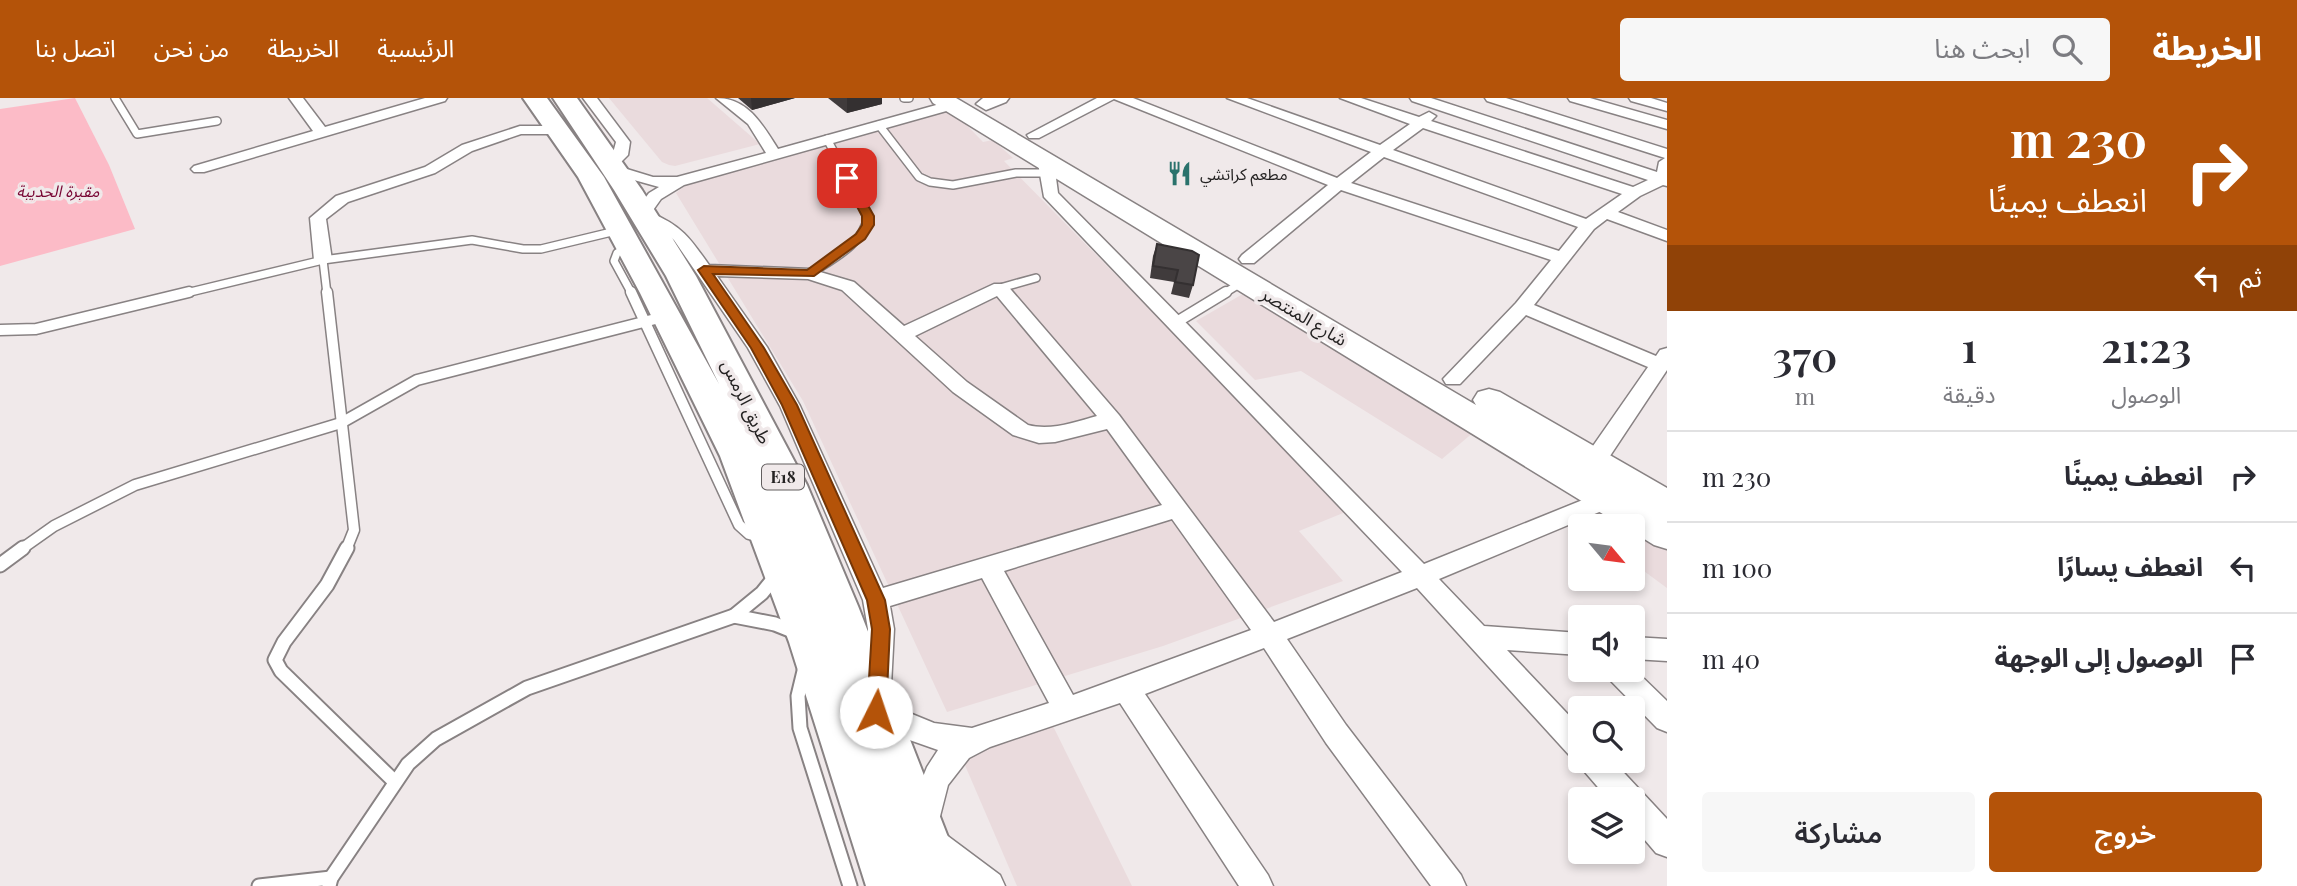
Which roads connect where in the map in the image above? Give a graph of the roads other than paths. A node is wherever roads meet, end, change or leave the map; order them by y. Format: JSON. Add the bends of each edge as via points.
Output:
{"nodes":[{"id":1,"x":115,"y":98,"type":"edge"},
{"id":2,"x":296,"y":98,"type":"edge"},
{"id":3,"x":440,"y":98,"type":"edge"},
{"id":4,"x":590,"y":98,"type":"edge"},
{"id":5,"x":723,"y":98,"type":"edge"},
{"id":6,"x":1108,"y":98,"type":"edge"},
{"id":7,"x":1120,"y":98,"type":"edge"},
{"id":8,"x":1234,"y":98,"type":"edge"},
{"id":9,"x":1346,"y":98,"type":"edge"},
{"id":10,"x":1418,"y":98,"type":"edge"},
{"id":11,"x":1575,"y":98,"type":"edge"},
{"id":12,"x":1636,"y":98,"type":"edge"},
{"id":13,"x":1503,"y":99,"type":"edge"},
{"id":14,"x":971,"y":101,"type":"edge"},
{"id":15,"x":1445,"y":102,"type":"edge"},
{"id":16,"x":1667,"y":107,"type":"edge"},
{"id":17,"x":545,"y":113,"type":"edge"},
{"id":18,"x":1486,"y":120,"type":"junction"},
{"id":19,"x":217,"y":121,"type":"dead end"},
{"id":20,"x":1421,"y":122,"type":"junction"},
{"id":21,"x":879,"y":125,"type":"junction"},
{"id":22,"x":1667,"y":125,"type":"edge"},
{"id":23,"x":322,"y":133,"type":"junction"},
{"id":24,"x":1034,"y":135,"type":"junction"},
{"id":25,"x":827,"y":139,"type":"junction"},
{"id":26,"x":1382,"y":151,"type":"junction"},
{"id":27,"x":774,"y":154,"type":"junction"},
{"id":28,"x":1667,"y":154,"type":"edge"},
{"id":29,"x":612,"y":167,"type":"junction"},
{"id":30,"x":1046,"y":168,"type":"junction"},
{"id":31,"x":199,"y":169,"type":"dead end"},
{"id":32,"x":1666,"y":174,"type":"edge"},
{"id":33,"x":678,"y":183,"type":"junction"},
{"id":34,"x":1339,"y":184,"type":"junction"},
{"id":35,"x":1633,"y":193,"type":"junction"},
{"id":36,"x":1605,"y":213,"type":"junction"},
{"id":37,"x":1588,"y":225,"type":"junction"},
{"id":38,"x":634,"y":226,"type":"junction"},
{"id":39,"x":1667,"y":236,"type":"edge"},
{"id":40,"x":1561,"y":257,"type":"junction"},
{"id":41,"x":323,"y":260,"type":"junction"},
{"id":42,"x":704,"y":270,"type":"junction"},
{"id":43,"x":1246,"y":270,"type":"junction"},
{"id":44,"x":810,"y":274,"type":"junction"},
{"id":45,"x":1036,"y":278,"type":"dead end"},
{"id":46,"x":1000,"y":288,"type":"junction"},
{"id":47,"x":1523,"y":307,"type":"junction"},
{"id":48,"x":657,"y":318,"type":"junction"},
{"id":49,"x":1175,"y":323,"type":"junction"},
{"id":50,"x":0,"y":330,"type":"edge"},
{"id":51,"x":903,"y":334,"type":"junction"},
{"id":52,"x":1663,"y":359,"type":"edge"},
{"id":53,"x":1453,"y":379,"type":"junction"},
{"id":54,"x":1112,"y":420,"type":"junction"},
{"id":55,"x":341,"y":423,"type":"junction"},
{"id":56,"x":1594,"y":462,"type":"junction"},
{"id":57,"x":1608,"y":499,"type":"junction"},
{"id":58,"x":1667,"y":505,"type":"edge"},
{"id":59,"x":1177,"y":509,"type":"junction"},
{"id":60,"x":1667,"y":536,"type":"edge"},
{"id":61,"x":776,"y":551,"type":"junction"},
{"id":62,"x":0,"y":565,"type":"edge"},
{"id":63,"x":989,"y":567,"type":"junction"},
{"id":64,"x":1422,"y":577,"type":"junction"},
{"id":65,"x":876,"y":600,"type":"junction"},
{"id":66,"x":734,"y":616,"type":"junction"},
{"id":67,"x":1270,"y":636,"type":"junction"},
{"id":68,"x":1478,"y":637,"type":"junction"},
{"id":69,"x":811,"y":642,"type":"junction"},
{"id":70,"x":1568,"y":643,"type":"edge"},
{"id":71,"x":1645,"y":649,"type":"edge"},
{"id":72,"x":1667,"y":650,"type":"edge"},
{"id":73,"x":1629,"y":682,"type":"edge"},
{"id":74,"x":1126,"y":689,"type":"junction"},
{"id":75,"x":1067,"y":710,"type":"junction"},
{"id":76,"x":876,"y":712,"type":"junction"},
{"id":77,"x":1667,"y":719,"type":"edge"},
{"id":78,"x":1568,"y":734,"type":"edge"},
{"id":79,"x":972,"y":741,"type":"junction"},
{"id":80,"x":1605,"y":773,"type":"edge"},
{"id":81,"x":395,"y":782,"type":"junction"},
{"id":82,"x":1617,"y":787,"type":"edge"},
{"id":83,"x":1645,"y":817,"type":"edge"},
{"id":84,"x":920,"y":834,"type":"junction"},
{"id":85,"x":1667,"y":842,"type":"edge"},
{"id":86,"x":330,"y":882,"type":"edge"},
{"id":87,"x":259,"y":886,"type":"edge"},
{"id":88,"x":850,"y":886,"type":"edge"},
{"id":89,"x":893,"y":886,"type":"edge"},
{"id":90,"x":940,"y":886,"type":"edge"},
{"id":91,"x":989,"y":886,"type":"edge"},
{"id":92,"x":1257,"y":886,"type":"edge"},
{"id":93,"x":1450,"y":886,"type":"edge"}],
"edges":[{"from":1,"to":19,"type":"lane","via":[[137,134]]},
{"from":2,"to":23,"type":"street"},
{"from":3,"to":23,"type":"street"},
{"from":4,"to":29,"type":"street","via":[[623,142]]},
{"from":5,"to":27,"type":"street","via":[[753,121]]},
{"from":6,"to":24,"type":"street"},
{"from":7,"to":34,"type":"street"},
{"from":8,"to":26,"type":"street"},
{"from":9,"to":20,"type":"street"},
{"from":10,"to":15,"type":"street"},
{"from":11,"to":22,"type":"street"},
{"from":12,"to":16,"type":"street"},
{"from":13,"to":18,"type":"street"},
{"from":13,"to":28,"type":"street"},
{"from":14,"to":21,"type":"street"},
{"from":14,"to":24,"type":"main road","name":"شارع المنتصر"},
{"from":14,"to":30,"type":"main road","name":"شارع المنتصر"},
{"from":15,"to":18,"type":"street"},
{"from":15,"to":20,"type":"street"},
{"from":17,"to":29,"type":"highway","name":"طريق الرمس","number":"E18"},
{"from":17,"to":38,"type":"highway","name":"طريق الرمس","number":"E18"},
{"from":17,"to":41,"type":"street","via":[[430,170],[332,205],[318,218]]},
{"from":18,"to":32,"type":"street"},
{"from":20,"to":26,"type":"street"},
{"from":20,"to":35,"type":"street"},
{"from":21,"to":25,"type":"street"},
{"from":21,"to":30,"type":"lane","via":[[926,182],[947,186]]},
{"from":23,"to":31,"type":"street"},
{"from":24,"to":43,"type":"main road","name":"شارع المنتصر"},
{"from":25,"to":27,"type":"street"},
{"from":25,"to":44,"type":"lane","via":[[868,216],[868,225],[861,237]]},
{"from":26,"to":34,"type":"street"},
{"from":26,"to":37,"type":"street"},
{"from":27,"to":33,"type":"street"},
{"from":29,"to":33,"type":"street","via":[[652,182]]},
{"from":29,"to":38,"type":"highway","name":"طريق الرمس","number":"E18"},
{"from":30,"to":43,"type":"main road","name":"شارع المنتصر"},
{"from":30,"to":49,"type":"street","via":[[1051,194]]},
{"from":32,"to":35,"type":"street"},
{"from":33,"to":38,"type":"street","via":[[655,195]]},
{"from":34,"to":40,"type":"street"},
{"from":34,"to":43,"type":"street"},
{"from":35,"to":36,"type":"street"},
{"from":36,"to":37,"type":"street"},
{"from":36,"to":39,"type":"street"},
{"from":37,"to":40,"type":"street"},
{"from":38,"to":41,"type":"lane","via":[[539,250],[472,240]]},
{"from":38,"to":42,"type":"street","via":[[674,231]]},
{"from":38,"to":48,"type":"highway","name":"طريق الرمس","number":"E18"},
{"from":38,"to":76,"type":"highway","name":"طريق الرمس","number":"E18","via":[[712,332],[788,485]]},
{"from":40,"to":47,"type":"street"},
{"from":41,"to":50,"type":"lane","via":[[36,329]]},
{"from":41,"to":55,"type":"lane"},
{"from":42,"to":44,"type":"street"},
{"from":42,"to":65,"type":"street","via":[[790,405]]},
{"from":43,"to":49,"type":"lane"},
{"from":43,"to":53,"type":"main road","name":"شارع المنتصر"},
{"from":43,"to":57,"type":"main road","name":"شارع المنتصر"},
{"from":44,"to":51,"type":"street","via":[[848,286]]},
{"from":45,"to":46,"type":"lane"},
{"from":46,"to":51,"type":"street"},
{"from":46,"to":54,"type":"street"},
{"from":47,"to":52,"type":"street"},
{"from":47,"to":53,"type":"street"},
{"from":48,"to":55,"type":"lane","via":[[417,380]]},
{"from":48,"to":61,"type":"highway","name":"طريق الرمس","number":"E18","via":[[738,456]]},
{"from":49,"to":64,"type":"street"},
{"from":51,"to":54,"type":"street","via":[[960,387],[1021,430],[1055,434]]},
{"from":52,"to":56,"type":"street"},
{"from":53,"to":56,"type":"main road","name":"شارع المنتصر"},
{"from":54,"to":59,"type":"street"},
{"from":55,"to":62,"type":"lane","via":[[135,485],[54,526]]},
{"from":55,"to":81,"type":"lane","via":[[354,530],[346,554],[281,642],[275,660]]},
{"from":56,"to":58,"type":"main road","name":"شارع المنتصر"},
{"from":57,"to":60,"type":"main road","name":"شارع المنتصر"},
{"from":57,"to":64,"type":"street"},
{"from":59,"to":63,"type":"street"},
{"from":59,"to":67,"type":"street"},
{"from":61,"to":66,"type":"lane","via":[[762,593]]},
{"from":61,"to":69,"type":"highway","name":"طريق الرمس","number":"E18"},
{"from":63,"to":65,"type":"street"},
{"from":63,"to":75,"type":"street"},
{"from":64,"to":67,"type":"street"},
{"from":64,"to":68,"type":"street"},
{"from":65,"to":76,"type":"street","via":[[881,629]]},
{"from":66,"to":69,"type":"lane","via":[[775,624]]},
{"from":66,"to":81,"type":"lane","via":[[527,688],[436,739]]},
{"from":67,"to":74,"type":"street"},
{"from":67,"to":93,"type":"street","via":[[1336,734]]},
{"from":68,"to":70,"type":"street"},
{"from":68,"to":78,"type":"street"},
{"from":69,"to":88,"type":"lane","via":[[798,696],[800,728]]},
{"from":69,"to":89,"type":"highway","name":"طريق الرمس","number":"E18"},
{"from":71,"to":72,"type":"street"},
{"from":73,"to":77,"type":"street"},
{"from":74,"to":75,"type":"street"},
{"from":74,"to":92,"type":"street"},
{"from":75,"to":79,"type":"street"},
{"from":76,"to":79,"type":"street","via":[[911,730],[951,741]]},
{"from":76,"to":84,"type":"highway","name":"طريق الرمس","number":"E18"},
{"from":79,"to":84,"type":"street","via":[[942,768]]},
{"from":80,"to":82,"type":"street"},
{"from":81,"to":86,"type":"lane"},
{"from":83,"to":85,"type":"street"},
{"from":84,"to":90,"type":"highway","name":"طريق الرمس","number":"E18"},
{"from":84,"to":91,"type":"street"},
{"from":86,"to":87,"type":"lane"}]}
